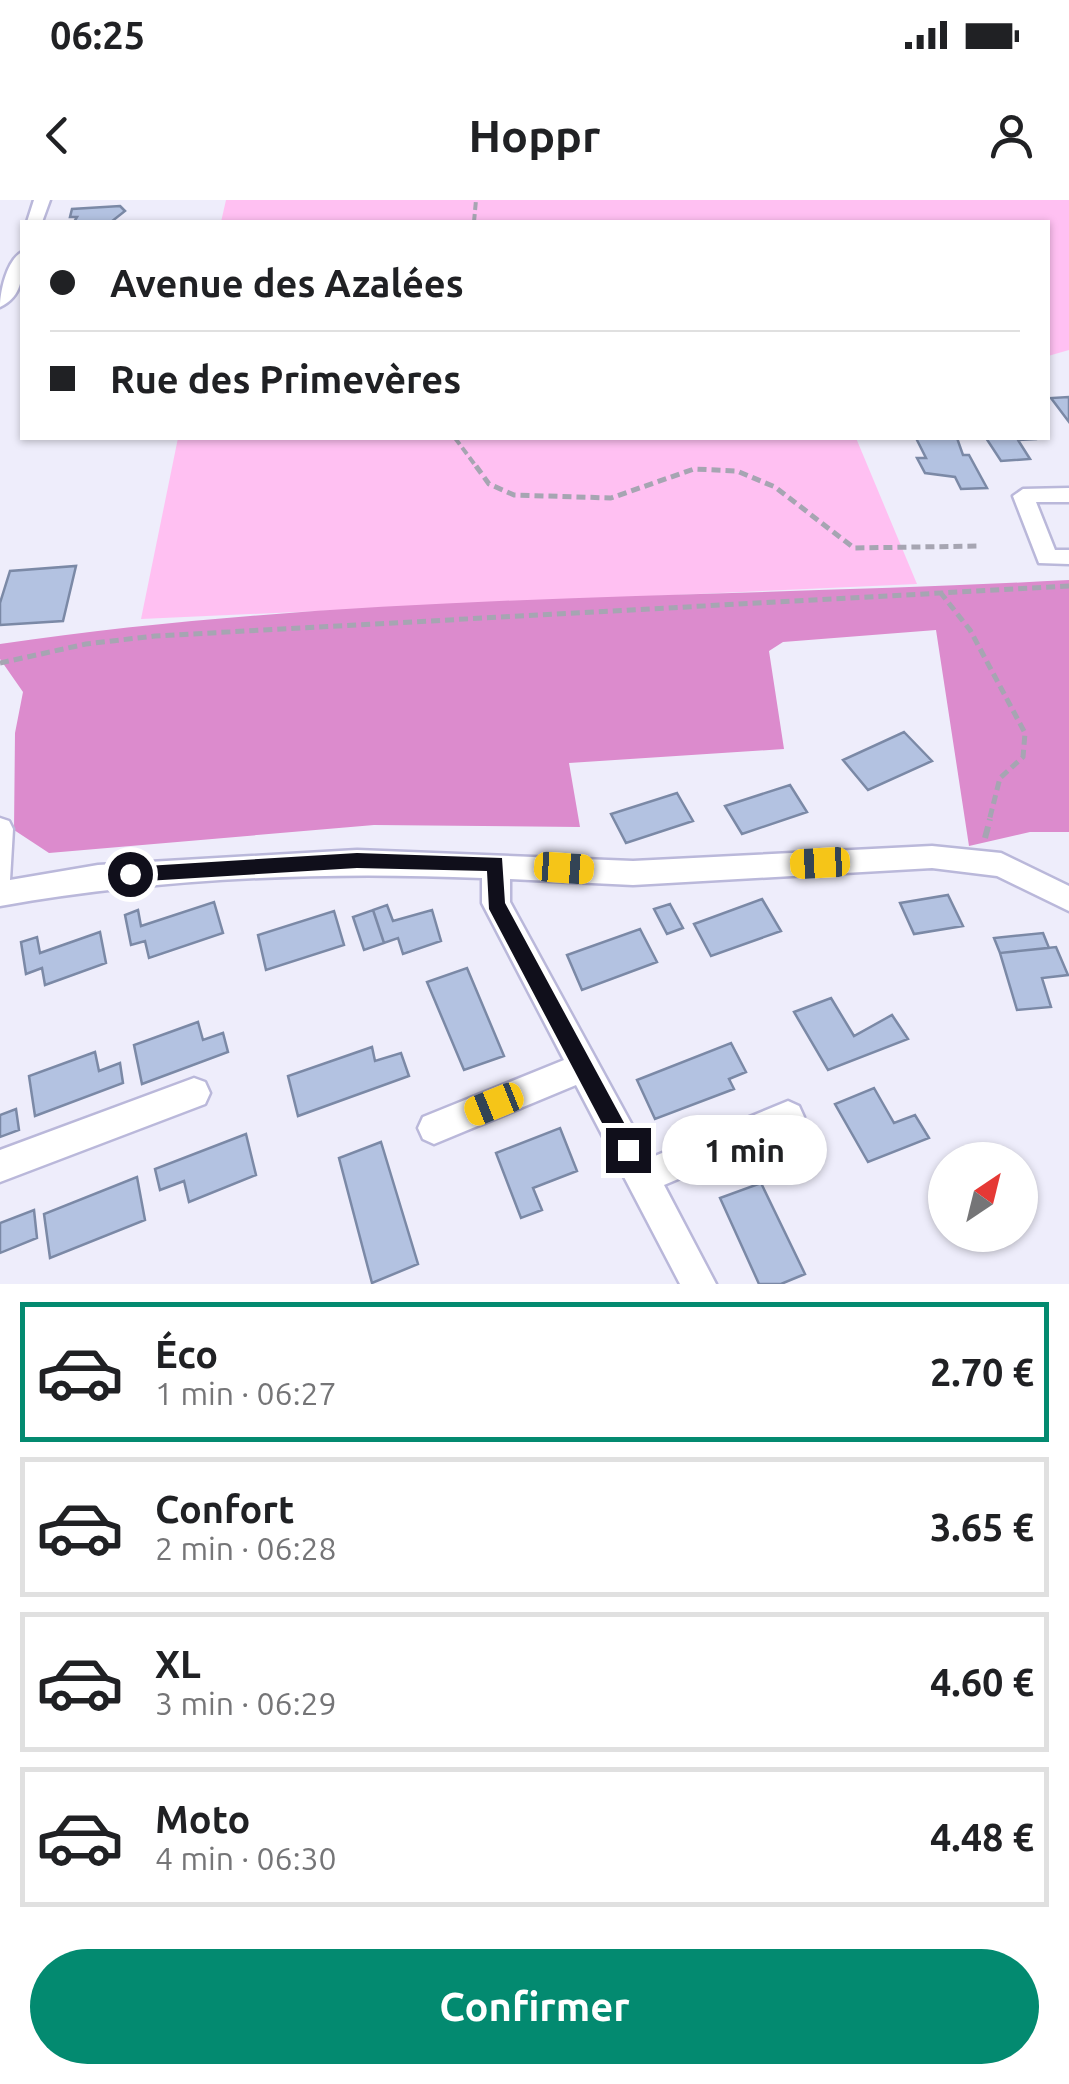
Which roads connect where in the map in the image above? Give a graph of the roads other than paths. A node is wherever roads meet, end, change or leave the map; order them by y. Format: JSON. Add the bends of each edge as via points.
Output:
{"nodes":[{"id":1,"x":20,"y":264,"type":"edge"},
{"id":2,"x":0,"y":302,"type":"edge"},
{"id":3,"x":1069,"y":495,"type":"edge"},
{"id":4,"x":1069,"y":557,"type":"edge"},
{"id":5,"x":0,"y":829,"type":"edge"},
{"id":6,"x":496,"y":864,"type":"junction"},
{"id":7,"x":0,"y":873,"type":"edge"},
{"id":8,"x":0,"y":894,"type":"edge"},
{"id":9,"x":1069,"y":899,"type":"edge"},
{"id":10,"x":583,"y":1067,"type":"junction"},
{"id":11,"x":194,"y":1093,"type":"dead end"},
{"id":12,"x":788,"y":1117,"type":"dead end"},
{"id":13,"x":434,"y":1128,"type":"dead end"},
{"id":14,"x":0,"y":1166,"type":"edge"},
{"id":15,"x":642,"y":1178,"type":"junction"},
{"id":16,"x":699,"y":1284,"type":"edge"}],
"edges":[{"from":1,"to":2,"type":"street"},
{"from":3,"to":4,"type":"street","via":[[1023,496],[1046,558]]},
{"from":5,"to":7,"type":"street"},
{"from":6,"to":8,"type":"street","via":[[357,860],[226,866]]},
{"from":6,"to":9,"type":"street","via":[[633,873],[932,857],[980,860]]},
{"from":6,"to":10,"type":"street","via":[[496,904]]},
{"from":10,"to":13,"type":"street"},
{"from":10,"to":15,"type":"street"},
{"from":11,"to":14,"type":"street"},
{"from":12,"to":15,"type":"street"},
{"from":15,"to":16,"type":"street"}]}
